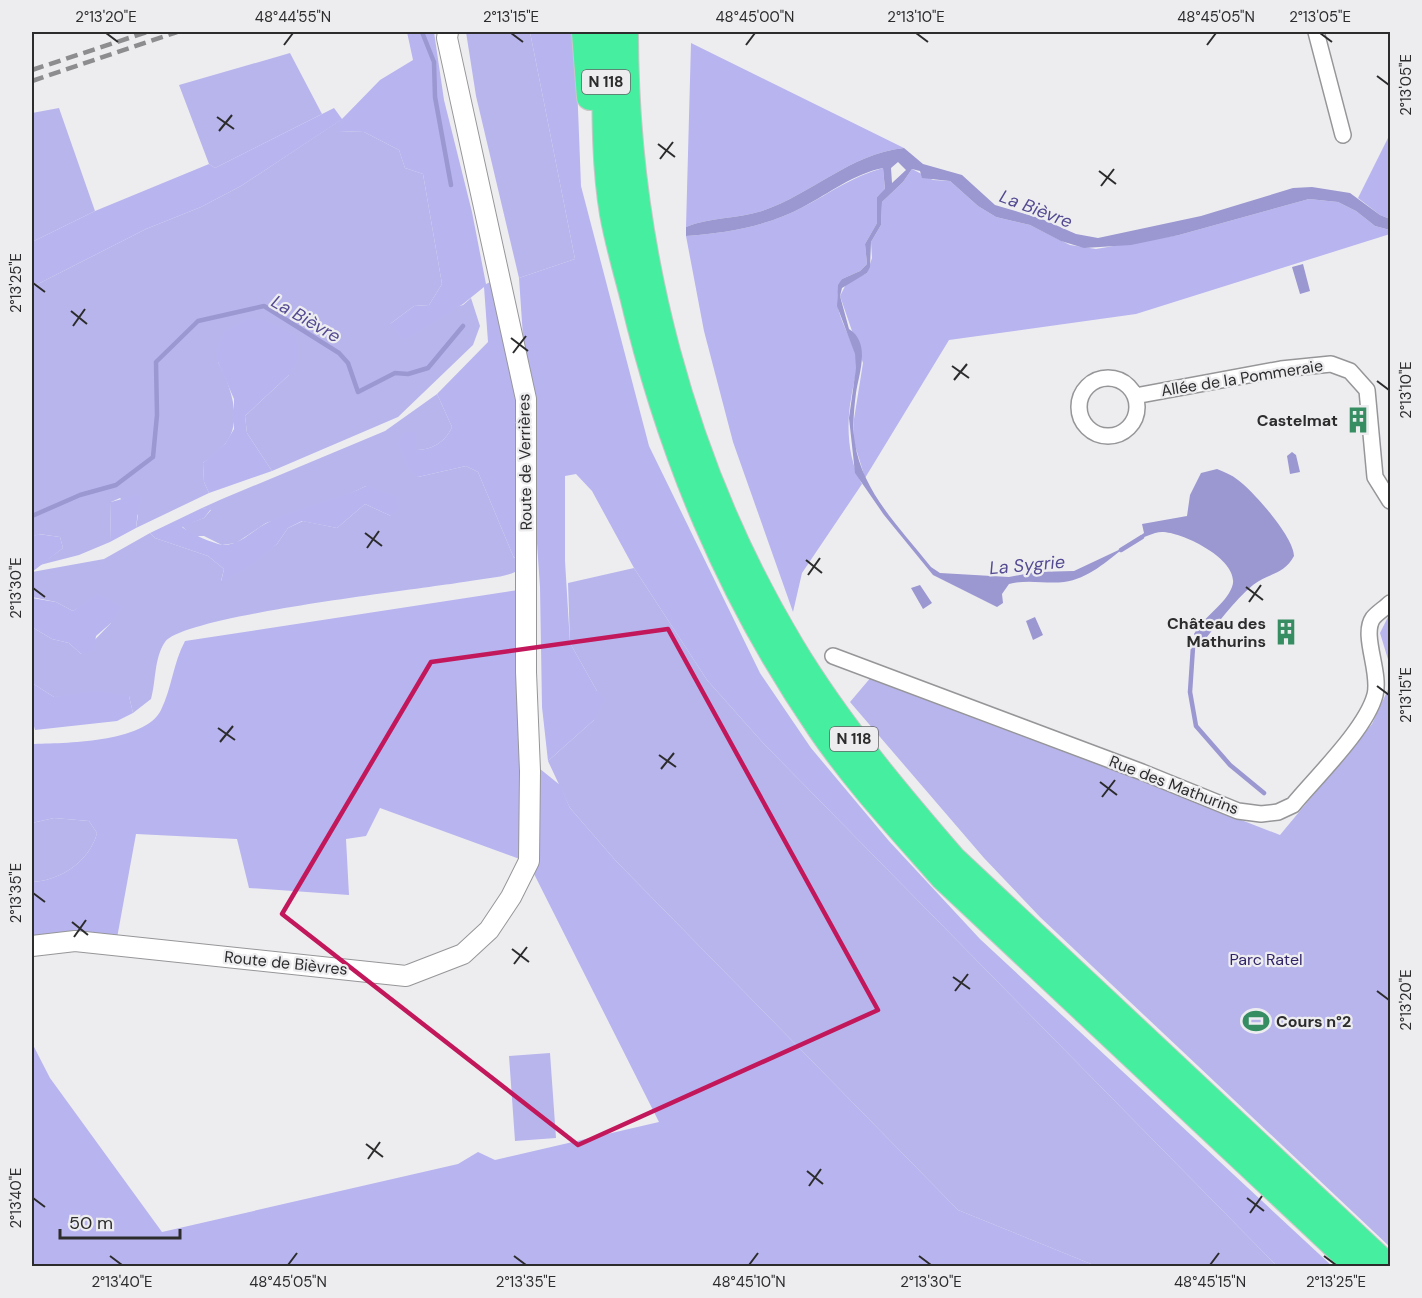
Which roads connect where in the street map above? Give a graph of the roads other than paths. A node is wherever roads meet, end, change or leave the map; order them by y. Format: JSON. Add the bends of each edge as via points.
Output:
{"nodes":[{"id":1,"x":448,"y":32,"type":"edge"},
{"id":2,"x":585,"y":32,"type":"edge"},
{"id":3,"x":1316,"y":32,"type":"edge"},
{"id":4,"x":618,"y":33,"type":"edge"},
{"id":5,"x":607,"y":133,"type":"junction"},
{"id":6,"x":1342,"y":135,"type":"dead end"},
{"id":7,"x":1135,"y":396,"type":"dead end"},
{"id":8,"x":1390,"y":501,"type":"edge"},
{"id":9,"x":1390,"y":603,"type":"edge"},
{"id":10,"x":833,"y":656,"type":"dead end"},
{"id":11,"x":511,"y":897,"type":"joint"},
{"id":12,"x":32,"y":946,"type":"edge"},
{"id":13,"x":1357,"y":1266,"type":"edge"},
{"id":14,"x":1387,"y":1266,"type":"edge"}],
"edges":[{"from":1,"to":11,"type":"street","name":"Route de Verrières","via":[[526,399],[529,861]]},
{"from":2,"to":5,"type":"highway","via":[[591,112]]},
{"from":3,"to":6,"type":"street"},
{"from":4,"to":5,"type":"highway","number":"N 118"},
{"from":4,"to":14,"type":"highway","number":"N 118","via":[[636,205],[669,360],[723,512],[792,648],[891,788],[953,859]]},
{"from":5,"to":13,"type":"highway","number":"N 118","via":[[613,213],[657,393],[689,483],[726,570],[821,730],[880,806],[943,877]]},
{"from":7,"to":8,"type":"street","name":"Allée de la Pommeraie","via":[[1281,369],[1331,364],[1350,371],[1367,390],[1375,477]]},
{"from":9,"to":10,"type":"street","name":"Rue des Mathurins","via":[[1373,619],[1368,632],[1376,666],[1375,694],[1359,726],[1293,805],[1261,814],[1238,811]]},
{"from":11,"to":12,"type":"street","name":"Route de Bièvres","via":[[489,930],[463,954],[406,976],[75,941]]}]}
